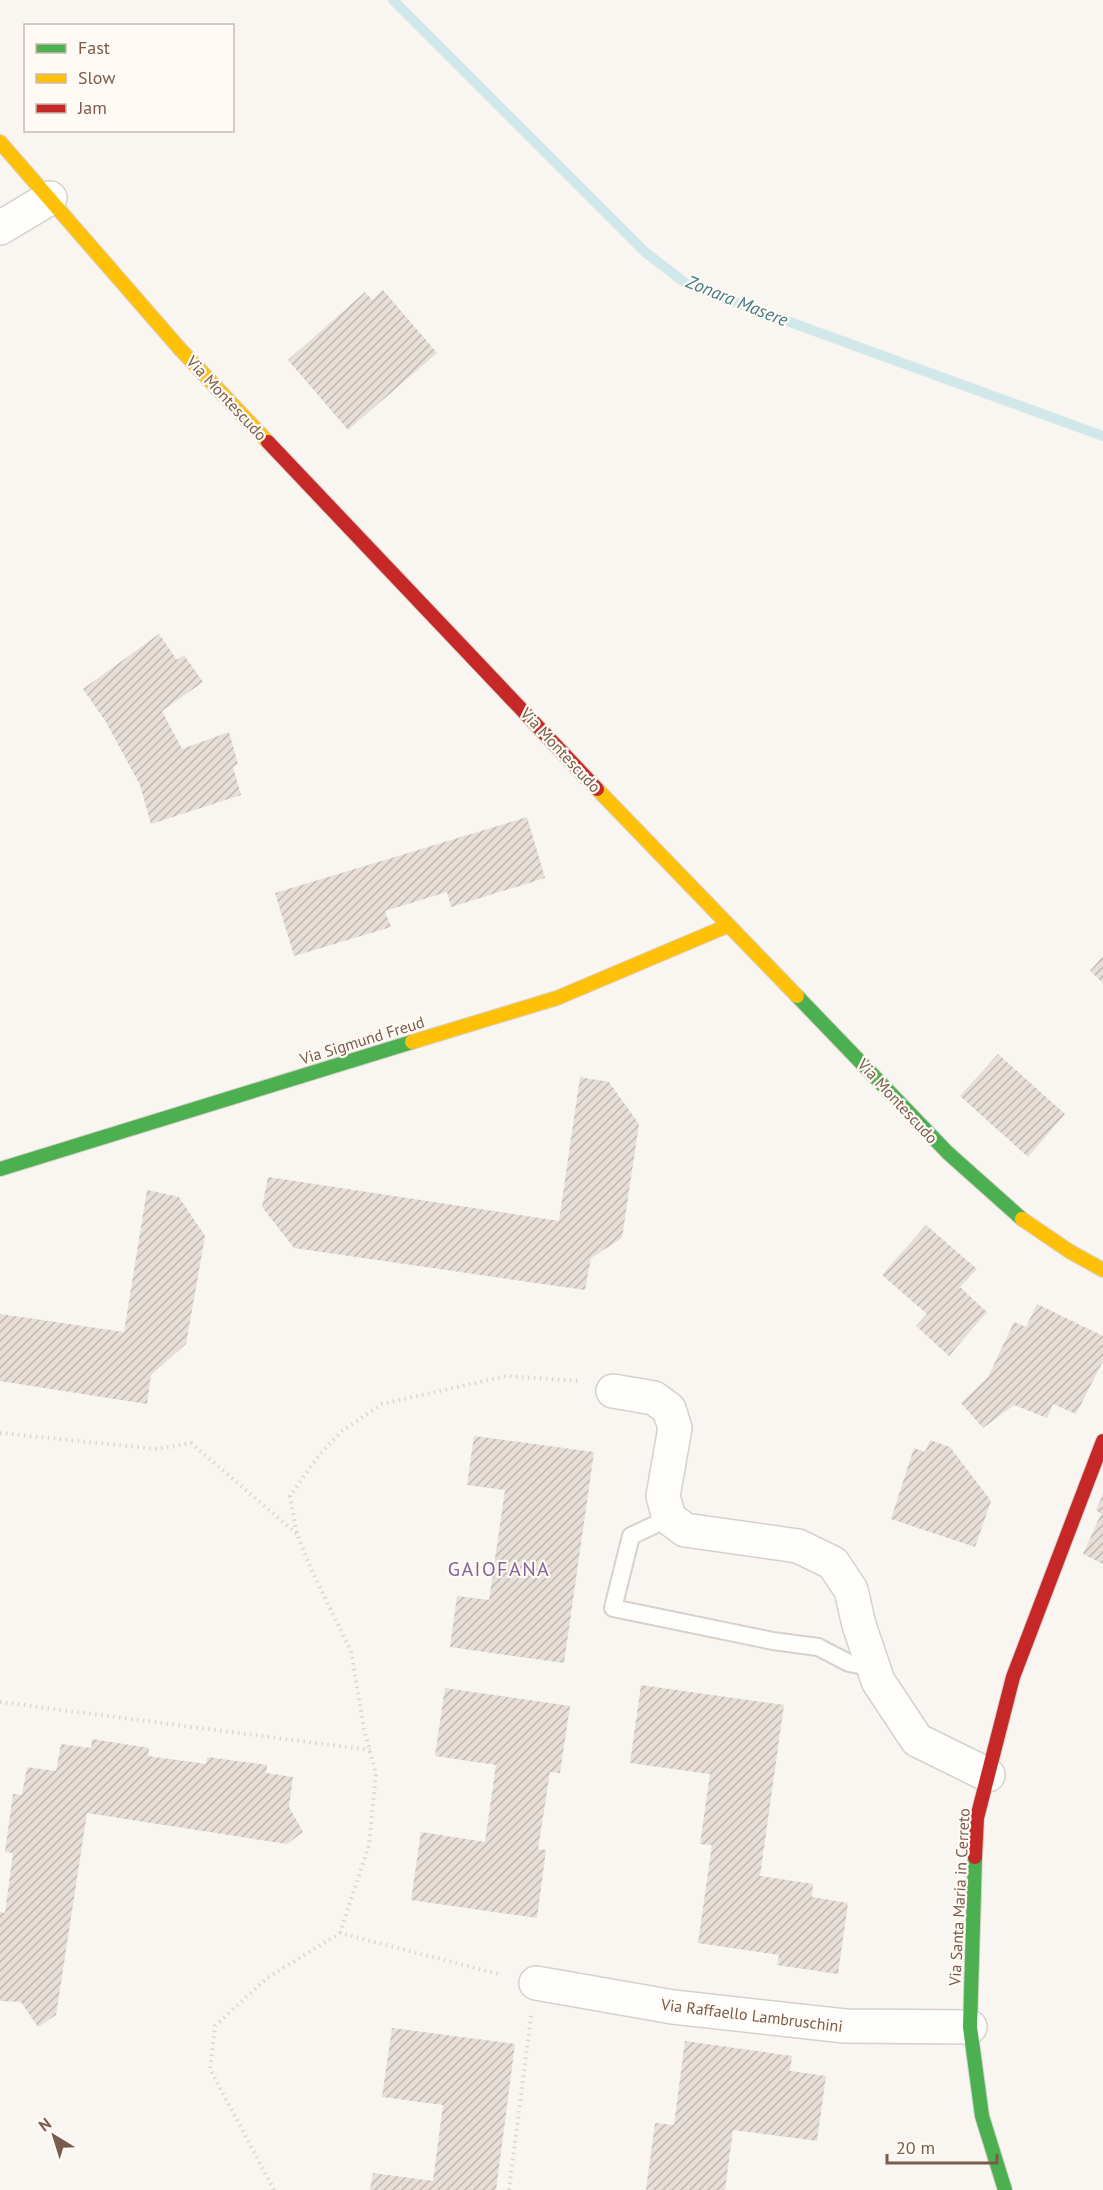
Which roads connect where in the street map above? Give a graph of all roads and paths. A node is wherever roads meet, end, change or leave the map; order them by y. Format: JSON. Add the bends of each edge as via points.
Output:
{"nodes":[{"id":1,"x":0,"y":142,"type":"edge"},
{"id":2,"x":50,"y":198,"type":"junction"},
{"id":3,"x":0,"y":228,"type":"edge"},
{"id":4,"x":727,"y":926,"type":"junction"},
{"id":5,"x":0,"y":1169,"type":"edge"},
{"id":6,"x":1103,"y":1270,"type":"edge"},
{"id":7,"x":613,"y":1391,"type":"joint"},
{"id":8,"x":0,"y":1433,"type":"edge"},
{"id":9,"x":1103,"y":1441,"type":"edge"},
{"id":10,"x":669,"y":1518,"type":"junction"},
{"id":11,"x":297,"y":1534,"type":"junction"},
{"id":12,"x":874,"y":1668,"type":"junction"},
{"id":13,"x":0,"y":1702,"type":"edge"},
{"id":14,"x":370,"y":1750,"type":"junction"},
{"id":15,"x":988,"y":1775,"type":"junction"},
{"id":16,"x":340,"y":1933,"type":"junction"},
{"id":17,"x":536,"y":1983,"type":"junction"},
{"id":18,"x":970,"y":2027,"type":"junction"},
{"id":19,"x":274,"y":2190,"type":"edge"},
{"id":20,"x":509,"y":2190,"type":"edge"},
{"id":21,"x":1005,"y":2190,"type":"edge"}],
"edges":[{"from":1,"to":2,"type":"street","name":"Via Montescudo"},
{"from":2,"to":3,"type":"street"},
{"from":2,"to":4,"type":"street","name":"Via Montescudo","via":[[180,349]]},
{"from":4,"to":5,"type":"street","name":"Via Sigmund Freud","via":[[557,998]]},
{"from":4,"to":6,"type":"street","name":"Via Montescudo","via":[[939,1145],[1033,1226]]},
{"from":7,"to":10,"type":"street","via":[[654,1398],[669,1409],[675,1428],[663,1496]]},
{"from":7,"to":11,"type":"path","via":[[573,1379],[506,1376],[382,1404],[342,1431],[290,1496]]},
{"from":8,"to":11,"type":"path","via":[[157,1449],[191,1443]]},
{"from":9,"to":15,"type":"street","name":"Via Santa Maria in Cerreto","via":[[1013,1677]]},
{"from":10,"to":12,"type":"street","via":[[685,1530],[798,1546],[833,1563],[851,1590]]},
{"from":10,"to":12,"type":"lane","via":[[631,1536],[613,1608],[818,1647],[849,1663]]},
{"from":11,"to":14,"type":"path","via":[[351,1651]]},
{"from":12,"to":15,"type":"street","via":[[878,1681],[916,1740]]},
{"from":13,"to":14,"type":"path"},
{"from":14,"to":16,"type":"path","via":[[376,1774],[369,1845]]},
{"from":15,"to":18,"type":"street","name":"Via Santa Maria in Cerreto","via":[[977,1818]]},
{"from":16,"to":17,"type":"path"},
{"from":16,"to":19,"type":"path","via":[[267,1978],[215,2026],[210,2069]]},
{"from":17,"to":18,"type":"street","name":"Via Raffaello Lambruschini","via":[[673,2007],[845,2026]]},
{"from":17,"to":20,"type":"path"},
{"from":18,"to":21,"type":"street","name":"Via Santa Maria in Cerreto","via":[[982,2116]]}]}
